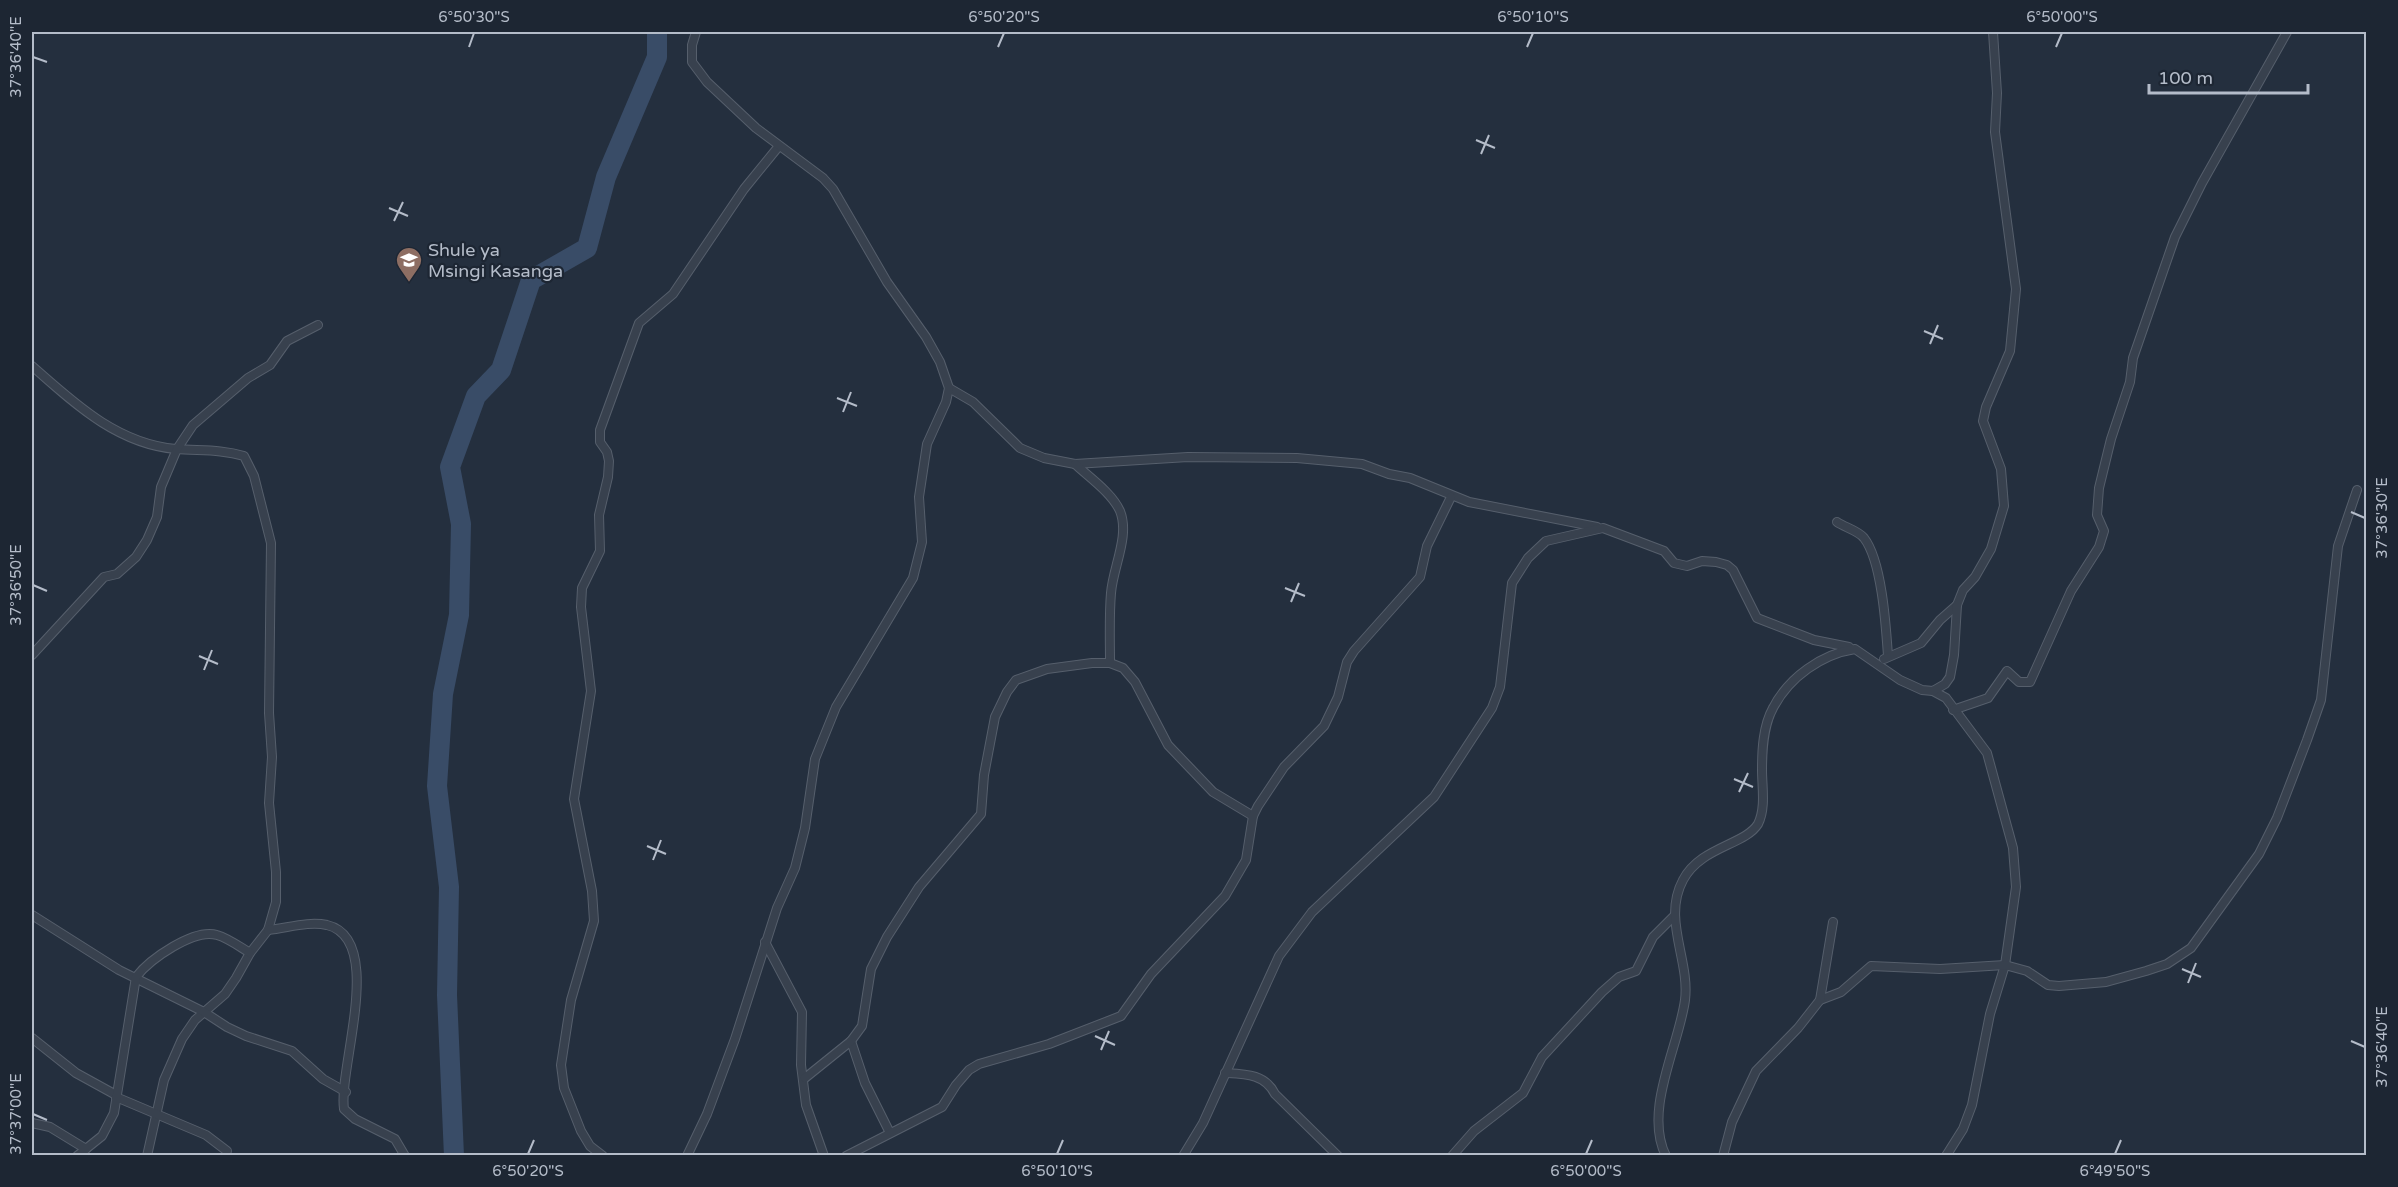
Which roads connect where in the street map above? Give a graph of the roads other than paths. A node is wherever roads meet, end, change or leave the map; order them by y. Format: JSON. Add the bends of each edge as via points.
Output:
{"nodes":[{"id":1,"x":696,"y":32,"type":"edge"},
{"id":2,"x":1993,"y":32,"type":"edge"},
{"id":3,"x":2287,"y":32,"type":"edge"},
{"id":4,"x":779,"y":146,"type":"junction"},
{"id":5,"x":318,"y":325,"type":"dead end"},
{"id":6,"x":32,"y":366,"type":"edge"},
{"id":7,"x":949,"y":388,"type":"junction"},
{"id":8,"x":177,"y":449,"type":"junction"},
{"id":9,"x":1075,"y":464,"type":"junction"},
{"id":10,"x":2357,"y":490,"type":"dead end"},
{"id":11,"x":1451,"y":496,"type":"junction"},
{"id":12,"x":1837,"y":522,"type":"dead end"},
{"id":13,"x":1603,"y":528,"type":"junction"},
{"id":14,"x":1957,"y":605,"type":"junction"},
{"id":15,"x":1855,"y":649,"type":"junction"},
{"id":16,"x":32,"y":656,"type":"edge"},
{"id":17,"x":1888,"y":656,"type":"junction"},
{"id":18,"x":1878,"y":662,"type":"junction"},
{"id":19,"x":1110,"y":663,"type":"junction"},
{"id":20,"x":1933,"y":691,"type":"junction"},
{"id":21,"x":1953,"y":710,"type":"junction"},
{"id":22,"x":1253,"y":816,"type":"junction"},
{"id":23,"x":32,"y":915,"type":"edge"},
{"id":24,"x":1673,"y":917,"type":"junction"},
{"id":25,"x":1833,"y":922,"type":"dead end"},
{"id":26,"x":268,"y":930,"type":"junction"},
{"id":27,"x":765,"y":942,"type":"junction"},
{"id":28,"x":250,"y":953,"type":"junction"},
{"id":29,"x":2005,"y":965,"type":"junction"},
{"id":30,"x":136,"y":977,"type":"junction"},
{"id":31,"x":1820,"y":1000,"type":"junction"},
{"id":32,"x":204,"y":1012,"type":"junction"},
{"id":33,"x":32,"y":1038,"type":"edge"},
{"id":34,"x":851,"y":1041,"type":"junction"},
{"id":35,"x":1225,"y":1073,"type":"junction"},
{"id":36,"x":805,"y":1078,"type":"junction"},
{"id":37,"x":346,"y":1092,"type":"junction"},
{"id":38,"x":116,"y":1096,"type":"junction"},
{"id":39,"x":154,"y":1113,"type":"junction"},
{"id":40,"x":32,"y":1123,"type":"edge"},
{"id":41,"x":890,"y":1133,"type":"junction"},
{"id":42,"x":86,"y":1149,"type":"junction"},
{"id":43,"x":227,"y":1151,"type":"dead end"},
{"id":44,"x":77,"y":1155,"type":"edge"},
{"id":45,"x":147,"y":1155,"type":"edge"},
{"id":46,"x":405,"y":1155,"type":"edge"},
{"id":47,"x":603,"y":1155,"type":"edge"},
{"id":48,"x":687,"y":1155,"type":"edge"},
{"id":49,"x":824,"y":1155,"type":"edge"},
{"id":50,"x":846,"y":1155,"type":"edge"},
{"id":51,"x":1183,"y":1155,"type":"edge"},
{"id":52,"x":1338,"y":1155,"type":"edge"},
{"id":53,"x":1452,"y":1155,"type":"edge"},
{"id":54,"x":1666,"y":1155,"type":"edge"},
{"id":55,"x":1723,"y":1155,"type":"edge"},
{"id":56,"x":1946,"y":1155,"type":"edge"}],
"edges":[{"from":1,"to":4,"type":"street","via":[[692,62],[707,82]]},
{"from":2,"to":14,"type":"street","via":[[1995,132],[2016,289],[2010,351],[1983,421],[2001,469],[2004,506],[1990,549]]},
{"from":3,"to":21,"type":"street","via":[[2185,214],[2153,296],[2098,488],[2097,515],[2104,531],[2099,547],[2071,591],[2030,682],[2019,682],[2007,671],[1988,698]]},
{"from":4,"to":7,"type":"street","via":[[833,189],[882,274],[940,362]]},
{"from":4,"to":47,"type":"street","via":[[744,189],[673,294],[639,323],[600,430],[600,442],[609,461],[608,477],[599,515],[600,551],[582,588],[591,691],[574,799],[594,921],[571,1000],[561,1065],[564,1088],[581,1131],[590,1146]]},
{"from":5,"to":8,"type":"street","via":[[287,341],[270,365],[248,378],[193,425]]},
{"from":6,"to":8,"type":"street","via":[[104,425],[148,444]]},
{"from":7,"to":9,"type":"street","via":[[973,402],[1020,448]]},
{"from":7,"to":27,"type":"street","via":[[927,444],[919,497],[922,542],[913,578],[836,707],[814,759],[795,868]]},
{"from":8,"to":16,"type":"street","via":[[158,495],[154,526],[136,557],[117,573],[104,576]]},
{"from":8,"to":26,"type":"street","via":[[198,448],[244,456],[254,476],[271,543],[269,803],[276,902]]},
{"from":9,"to":11,"type":"street","via":[[1188,457],[1298,458],[1362,464],[1410,478]]},
{"from":9,"to":19,"type":"street","via":[[1119,509],[1122,520],[1111,591]]},
{"from":10,"to":29,"type":"street","via":[[2338,546],[2321,700],[2277,819],[2247,873],[2191,948],[2167,964],[2106,982],[2059,986],[2048,985],[2027,971]]},
{"from":11,"to":13,"type":"street"},
{"from":11,"to":22,"type":"street","via":[[1427,546],[1420,577],[1354,651],[1328,720],[1284,766]]},
{"from":12,"to":17,"type":"street","via":[[1864,537],[1870,552],[1882,595]]},
{"from":13,"to":15,"type":"street","via":[[1664,551],[1674,563],[1687,566],[1702,561],[1727,565],[1757,618],[1814,640]]},
{"from":13,"to":35,"type":"street","via":[[1546,541],[1517,572],[1510,593],[1500,687],[1492,708],[1434,797],[1312,912],[1279,956]]},
{"from":14,"to":17,"type":"street","via":[[1922,643]]},
{"from":14,"to":20,"type":"street","via":[[1950,676]]},
{"from":15,"to":18,"type":"street"},
{"from":15,"to":24,"type":"street","via":[[1834,652],[1822,659],[1800,676],[1773,708],[1762,747],[1762,810],[1757,825],[1695,865],[1682,880]]},
{"from":17,"to":18,"type":"street"},
{"from":18,"to":20,"type":"street","via":[[1900,680]]},
{"from":19,"to":22,"type":"street","via":[[1129,673],[1168,745],[1197,778]]},
{"from":19,"to":34,"type":"street","via":[[1031,673],[1016,680],[1007,692],[995,717],[981,814],[919,887],[887,937],[871,969],[864,1019]]},
{"from":20,"to":21,"type":"street","via":[[1946,698]]},
{"from":21,"to":29,"type":"street","via":[[1987,753],[2013,848],[2016,887]]},
{"from":22,"to":41,"type":"street","via":[[1246,860],[1225,896],[1151,974],[1121,1016],[1049,1044],[979,1064],[956,1085],[942,1107]]},
{"from":23,"to":30,"type":"street","via":[[78,946]]},
{"from":24,"to":53,"type":"street","via":[[1653,937],[1636,971],[1619,977],[1602,992],[1542,1057],[1522,1093],[1474,1131]]},
{"from":24,"to":54,"type":"street","via":[[1685,991],[1660,1101],[1661,1147]]},
{"from":25,"to":31,"type":"street"},
{"from":26,"to":28,"type":"street"},
{"from":26,"to":37,"type":"street","via":[[308,923],[328,925],[352,945],[357,977]]},
{"from":27,"to":36,"type":"street","via":[[802,1012],[801,1065]]},
{"from":27,"to":48,"type":"street","via":[[707,1114]]},
{"from":28,"to":30,"type":"street","via":[[208,934],[165,952]]},
{"from":28,"to":32,"type":"street","via":[[225,994]]},
{"from":29,"to":31,"type":"street","via":[[1940,969],[1871,966],[1841,992]]},
{"from":29,"to":56,"type":"street","via":[[1989,1014],[1972,1105]]},
{"from":30,"to":32,"type":"street"},
{"from":30,"to":38,"type":"street"},
{"from":31,"to":55,"type":"street","via":[[1756,1071],[1732,1122]]},
{"from":32,"to":37,"type":"street","via":[[246,1036],[292,1051],[323,1079]]},
{"from":32,"to":39,"type":"street","via":[[182,1039]]},
{"from":33,"to":38,"type":"street","via":[[76,1073]]},
{"from":34,"to":36,"type":"street"},
{"from":34,"to":41,"type":"street","via":[[865,1083]]},
{"from":35,"to":51,"type":"street","via":[[1203,1123]]},
{"from":35,"to":52,"type":"street","via":[[1251,1074],[1270,1084],[1275,1094]]},
{"from":36,"to":49,"type":"street","via":[[806,1105]]},
{"from":37,"to":46,"type":"street","via":[[343,1103],[348,1114],[395,1139]]},
{"from":38,"to":39,"type":"street"},
{"from":38,"to":42,"type":"street","via":[[111,1120],[102,1136]]},
{"from":39,"to":43,"type":"street","via":[[206,1135]]},
{"from":39,"to":45,"type":"street"},
{"from":40,"to":42,"type":"street","via":[[50,1126]]},
{"from":41,"to":50,"type":"street"},
{"from":42,"to":44,"type":"street"}]}
